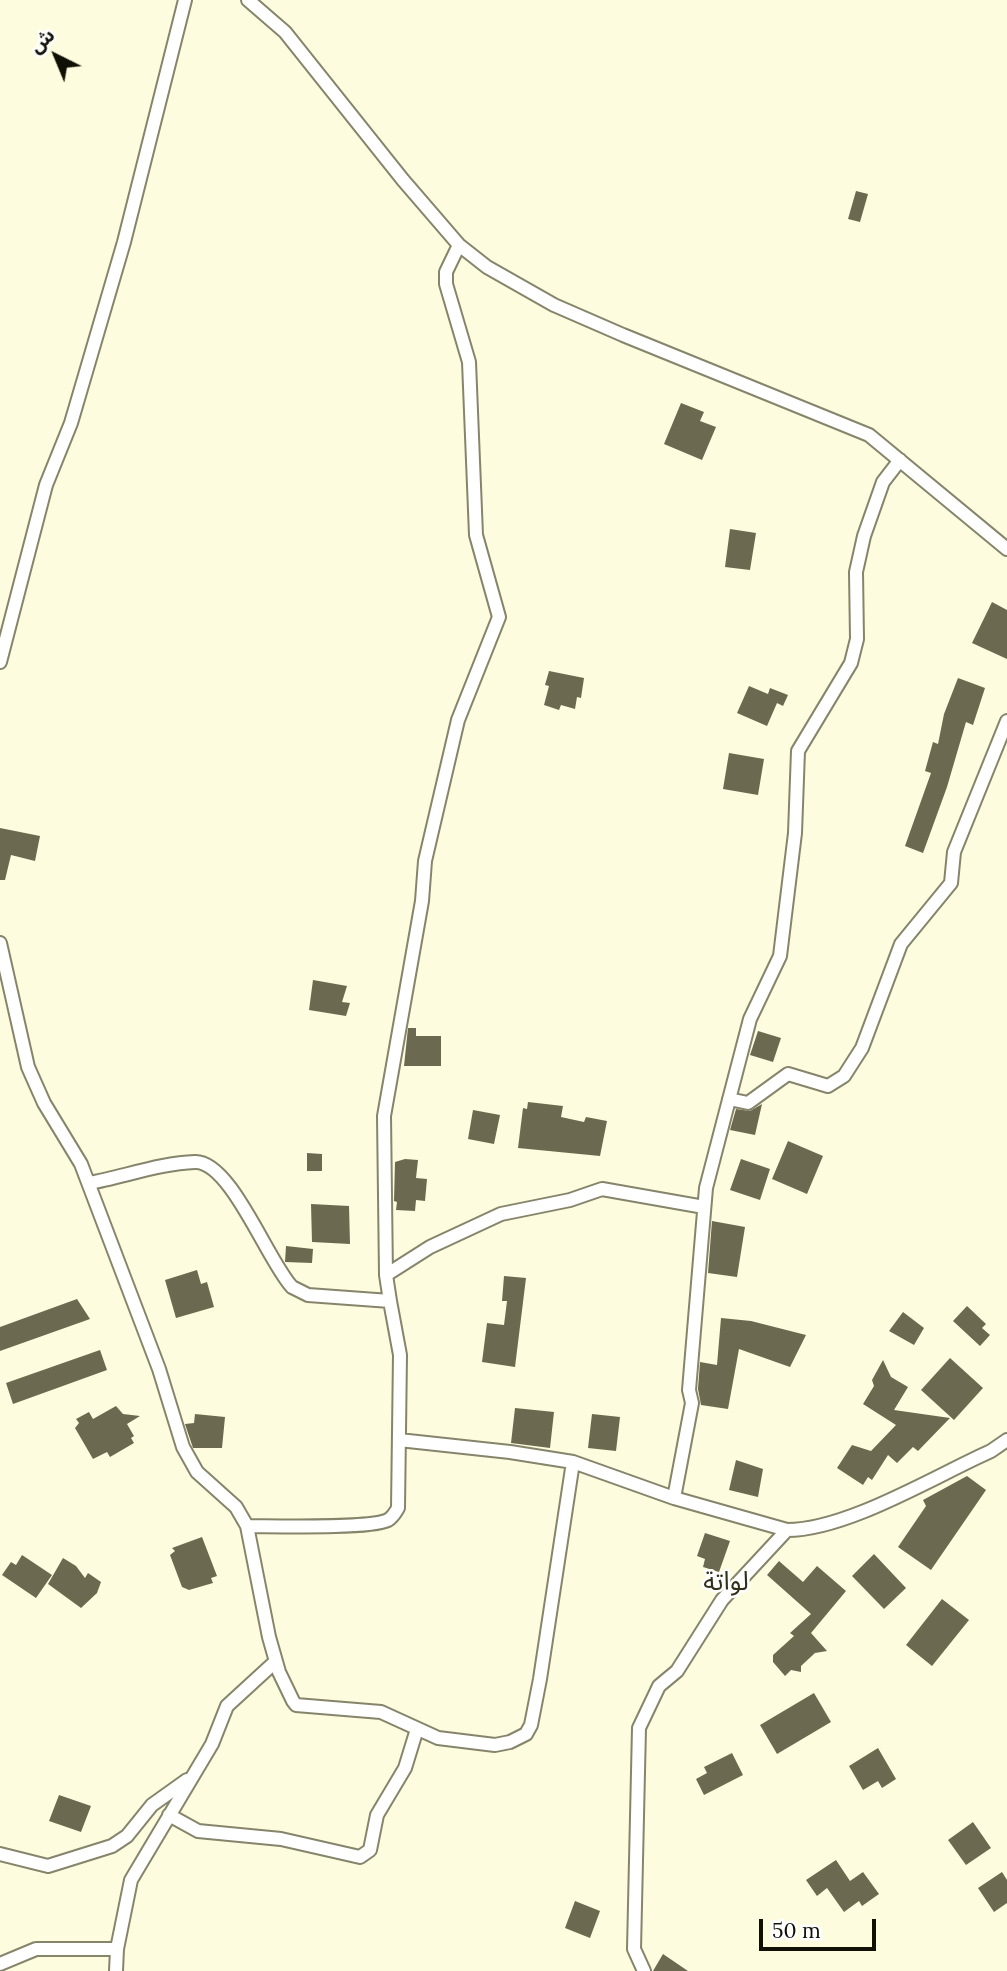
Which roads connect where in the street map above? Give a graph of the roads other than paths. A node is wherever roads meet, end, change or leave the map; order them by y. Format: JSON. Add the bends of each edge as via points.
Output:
{"nodes":[{"id":1,"x":185,"y":0,"type":"edge"},
{"id":2,"x":248,"y":0,"type":"edge"},
{"id":3,"x":459,"y":245,"type":"junction"},
{"id":4,"x":900,"y":460,"type":"junction"},
{"id":5,"x":1007,"y":549,"type":"edge"},
{"id":6,"x":0,"y":662,"type":"edge"},
{"id":7,"x":1007,"y":722,"type":"edge"},
{"id":8,"x":0,"y":943,"type":"edge"},
{"id":9,"x":729,"y":1099,"type":"junction"},
{"id":10,"x":89,"y":1184,"type":"junction"},
{"id":11,"x":704,"y":1207,"type":"junction"},
{"id":12,"x":386,"y":1275,"type":"junction"},
{"id":13,"x":390,"y":1301,"type":"junction"},
{"id":14,"x":399,"y":1440,"type":"junction"},
{"id":15,"x":1007,"y":1440,"type":"edge"},
{"id":16,"x":573,"y":1462,"type":"junction"},
{"id":17,"x":674,"y":1498,"type":"junction"},
{"id":18,"x":247,"y":1526,"type":"junction"},
{"id":19,"x":787,"y":1530,"type":"junction"},
{"id":20,"x":275,"y":1662,"type":"junction"},
{"id":21,"x":417,"y":1729,"type":"junction"},
{"id":22,"x":192,"y":1776,"type":"junction"},
{"id":23,"x":169,"y":1815,"type":"junction"},
{"id":24,"x":0,"y":1854,"type":"edge"},
{"id":25,"x":117,"y":1949,"type":"junction"},
{"id":26,"x":0,"y":1964,"type":"edge"},
{"id":27,"x":116,"y":1971,"type":"edge"},
{"id":28,"x":644,"y":1971,"type":"edge"}],
"edges":[{"from":1,"to":6,"type":"street","via":[[124,242],[71,423],[43,497]]},
{"from":2,"to":3,"type":"street","via":[[285,32]]},
{"from":3,"to":4,"type":"street","via":[[487,267],[554,305],[856,428]]},
{"from":3,"to":12,"type":"street","via":[[446,272],[446,284],[469,362],[476,535],[499,617],[457,720],[425,862],[384,1116]]},
{"from":4,"to":5,"type":"street"},
{"from":4,"to":9,"type":"street","via":[[883,482],[864,536],[856,572],[857,639],[852,663],[797,751],[795,833],[780,956],[750,1019]]},
{"from":7,"to":9,"type":"street","via":[[954,852],[951,883],[901,944],[853,1065],[828,1086],[788,1074],[749,1102]]},
{"from":8,"to":10,"type":"street","via":[[28,1067]]},
{"from":9,"to":11,"type":"street"},
{"from":10,"to":13,"type":"street","via":[[205,1163],[234,1193],[292,1287],[307,1295]]},
{"from":10,"to":18,"type":"street","via":[[159,1369],[183,1447],[197,1472],[236,1507]]},
{"from":11,"to":12,"type":"street","via":[[602,1189],[500,1214],[430,1247]]},
{"from":11,"to":17,"type":"street","via":[[689,1390],[692,1403]]},
{"from":12,"to":13,"type":"street"},
{"from":13,"to":14,"type":"street","via":[[400,1348]]},
{"from":14,"to":16,"type":"street"},
{"from":14,"to":18,"type":"street","via":[[398,1508],[385,1522]]},
{"from":15,"to":19,"type":"street","via":[[865,1509],[821,1526]]},
{"from":16,"to":17,"type":"street"},
{"from":16,"to":21,"type":"street","via":[[529,1730],[516,1740],[495,1745],[438,1738]]},
{"from":17,"to":19,"type":"street"},
{"from":18,"to":20,"type":"street"},
{"from":19,"to":28,"type":"street","via":[[722,1600],[677,1671],[659,1686],[639,1728],[634,1949]]},
{"from":20,"to":21,"type":"street","via":[[296,1705],[381,1712]]},
{"from":20,"to":22,"type":"street","via":[[227,1706],[212,1744]]},
{"from":21,"to":23,"type":"street","via":[[405,1768],[379,1810],[370,1850],[360,1857],[281,1839],[198,1831]]},
{"from":22,"to":23,"type":"street"},
{"from":22,"to":24,"type":"street","via":[[152,1805],[127,1836],[112,1846],[48,1866]]},
{"from":23,"to":25,"type":"street","via":[[131,1880]]},
{"from":25,"to":26,"type":"street","via":[[36,1949]]},
{"from":25,"to":27,"type":"street"}]}
